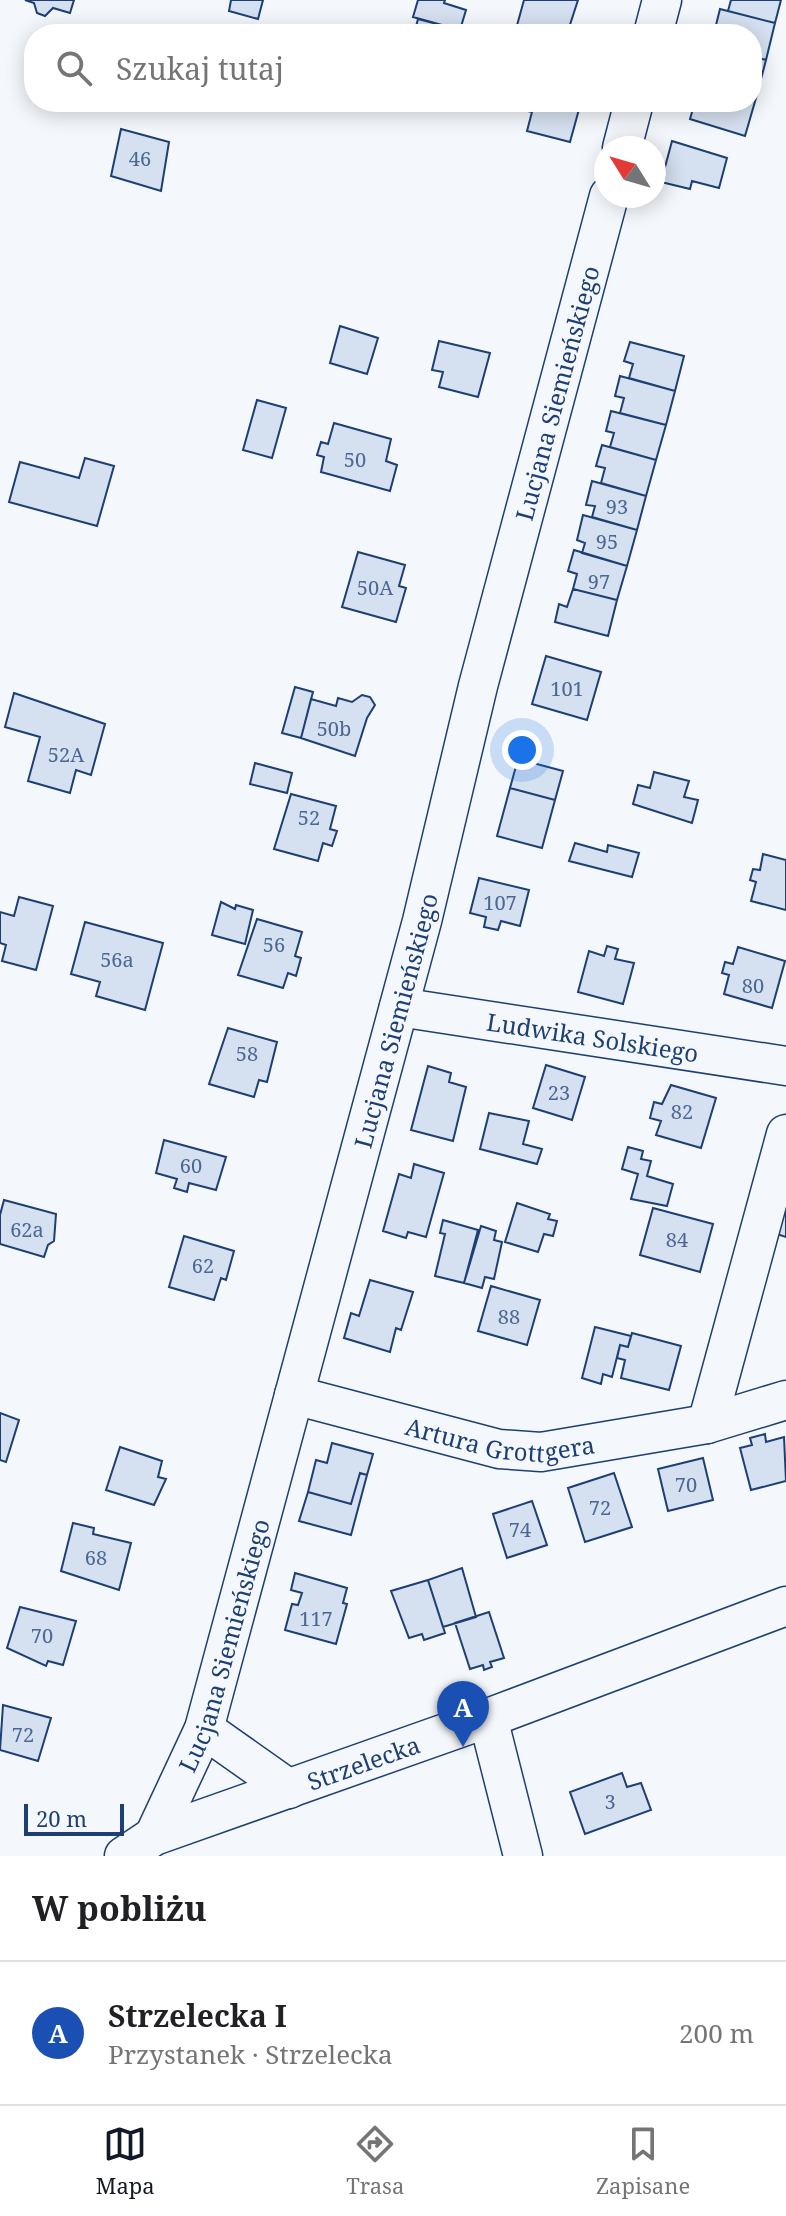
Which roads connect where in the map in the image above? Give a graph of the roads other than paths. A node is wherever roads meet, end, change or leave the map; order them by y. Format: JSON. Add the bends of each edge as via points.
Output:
{"nodes":[{"id":1,"x":662,"y":0,"type":"edge"},
{"id":2,"x":656,"y":24,"type":"edge"},
{"id":3,"x":631,"y":112,"type":"edge"},
{"id":4,"x":625,"y":136,"type":"edge"},
{"id":5,"x":606,"y":208,"type":"edge"},
{"id":6,"x":399,"y":1007,"type":"junction"},
{"id":7,"x":786,"y":1066,"type":"edge"},
{"id":8,"x":786,"y":1134,"type":"edge"},
{"id":9,"x":294,"y":1395,"type":"junction"},
{"id":10,"x":786,"y":1400,"type":"edge"},
{"id":11,"x":707,"y":1424,"type":"junction"},
{"id":12,"x":786,"y":1606,"type":"edge"},
{"id":13,"x":488,"y":1718,"type":"junction"},
{"id":14,"x":204,"y":1729,"type":"junction"},
{"id":15,"x":289,"y":1789,"type":"junction"},
{"id":16,"x":139,"y":1846,"type":"edge"},
{"id":17,"x":523,"y":1856,"type":"edge"}],
"edges":[{"from":1,"to":2,"type":"street"},
{"from":3,"to":4,"type":"street"},
{"from":5,"to":6,"type":"street","name":"Lucjana Siemieńskiego"},
{"from":6,"to":7,"type":"street","name":"Ludwika Solskiego"},
{"from":6,"to":9,"type":"street","name":"Lucjana Siemieńskiego"},
{"from":8,"to":11,"type":"street"},
{"from":9,"to":11,"type":"street","name":"Artura Grottgera","via":[[499,1449],[541,1452]]},
{"from":9,"to":14,"type":"street","name":"Lucjana Siemieńskiego"},
{"from":10,"to":11,"type":"street","name":"Artura Grottgera"},
{"from":12,"to":13,"type":"street","name":"Strzelecka"},
{"from":13,"to":15,"type":"street","name":"Strzelecka"},
{"from":13,"to":17,"type":"street"},
{"from":14,"to":15,"type":"street"},
{"from":14,"to":16,"type":"street","name":"Lucjana Siemieńskiego"},
{"from":15,"to":16,"type":"street","name":"Strzelecka"}]}
